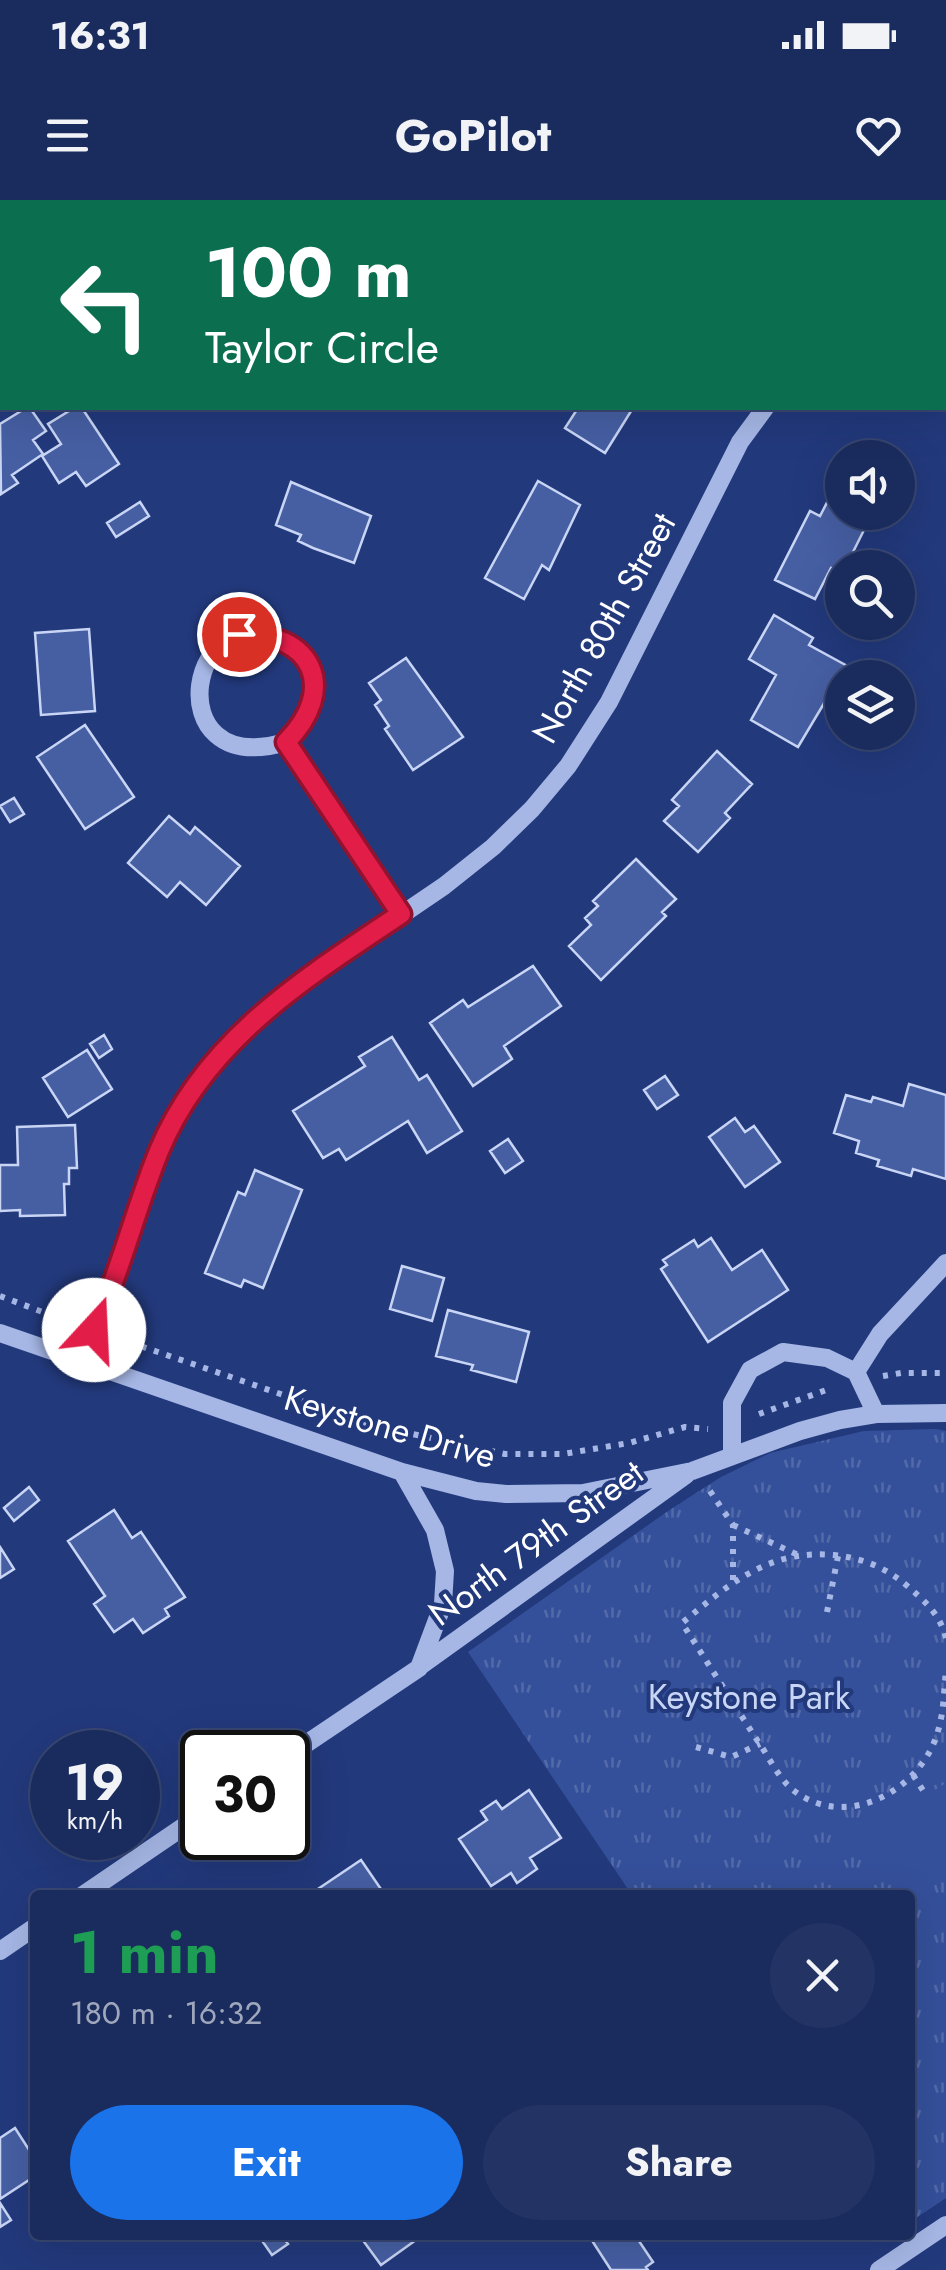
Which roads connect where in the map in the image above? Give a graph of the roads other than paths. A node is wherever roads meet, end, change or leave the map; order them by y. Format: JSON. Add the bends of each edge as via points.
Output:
{"nodes":[{"id":1,"x":764,"y":410,"type":"edge"},
{"id":2,"x":286,"y":742,"type":"junction"},
{"id":3,"x":401,"y":914,"type":"junction"},
{"id":4,"x":946,"y":1263,"type":"edge"},
{"id":5,"x":0,"y":1333,"type":"edge"},
{"id":6,"x":79,"y":1361,"type":"junction"},
{"id":7,"x":858,"y":1376,"type":"junction"},
{"id":8,"x":946,"y":1413,"type":"edge"},
{"id":9,"x":876,"y":1414,"type":"junction"},
{"id":10,"x":732,"y":1456,"type":"junction"},
{"id":11,"x":694,"y":1470,"type":"junction"},
{"id":12,"x":402,"y":1472,"type":"junction"},
{"id":13,"x":418,"y":1668,"type":"junction"},
{"id":14,"x":310,"y":1741,"type":"edge"},
{"id":15,"x":180,"y":1829,"type":"edge"},
{"id":16,"x":90,"y":1890,"type":"edge"},
{"id":17,"x":30,"y":1930,"type":"edge"},
{"id":18,"x":0,"y":1951,"type":"edge"},
{"id":19,"x":946,"y":2224,"type":"edge"},
{"id":20,"x":879,"y":2270,"type":"edge"}],
"edges":[{"from":1,"to":3,"type":"street","name":"North 80th Street","via":[[740,442],[609,702],[568,766],[493,847]]},
{"from":2,"to":2,"type":"street","via":[[306,722],[315,695],[310,667],[293,645],[267,634],[239,634],[215,649],[200,673],[198,701],[210,727],[232,744],[260,750]]},
{"from":2,"to":3,"type":"street"},
{"from":3,"to":6,"type":"street","name":"North 80th Street","via":[[269,1005],[195,1086],[160,1149]]},
{"from":4,"to":7,"type":"street","via":[[880,1334]]},
{"from":5,"to":6,"type":"street","name":"Keystone Drive"},
{"from":6,"to":12,"type":"street","name":"Keystone Drive"},
{"from":7,"to":9,"type":"street"},
{"from":7,"to":10,"type":"street","via":[[826,1358],[783,1352],[750,1370],[732,1404]]},
{"from":8,"to":9,"type":"street","name":"Keystone Drive"},
{"from":9,"to":10,"type":"street","name":"Keystone Drive"},
{"from":10,"to":11,"type":"street","name":"Keystone Drive"},
{"from":11,"to":12,"type":"street","name":"Keystone Drive","via":[[545,1496],[476,1490]]},
{"from":11,"to":13,"type":"street","name":"North 79th Street"},
{"from":12,"to":13,"type":"street","name":"North 79th Street","via":[[436,1530],[445,1571],[444,1604]]},
{"from":13,"to":14,"type":"street","name":"North 79th Street"},
{"from":15,"to":16,"type":"street"},
{"from":17,"to":18,"type":"street"},
{"from":19,"to":20,"type":"street"}]}
